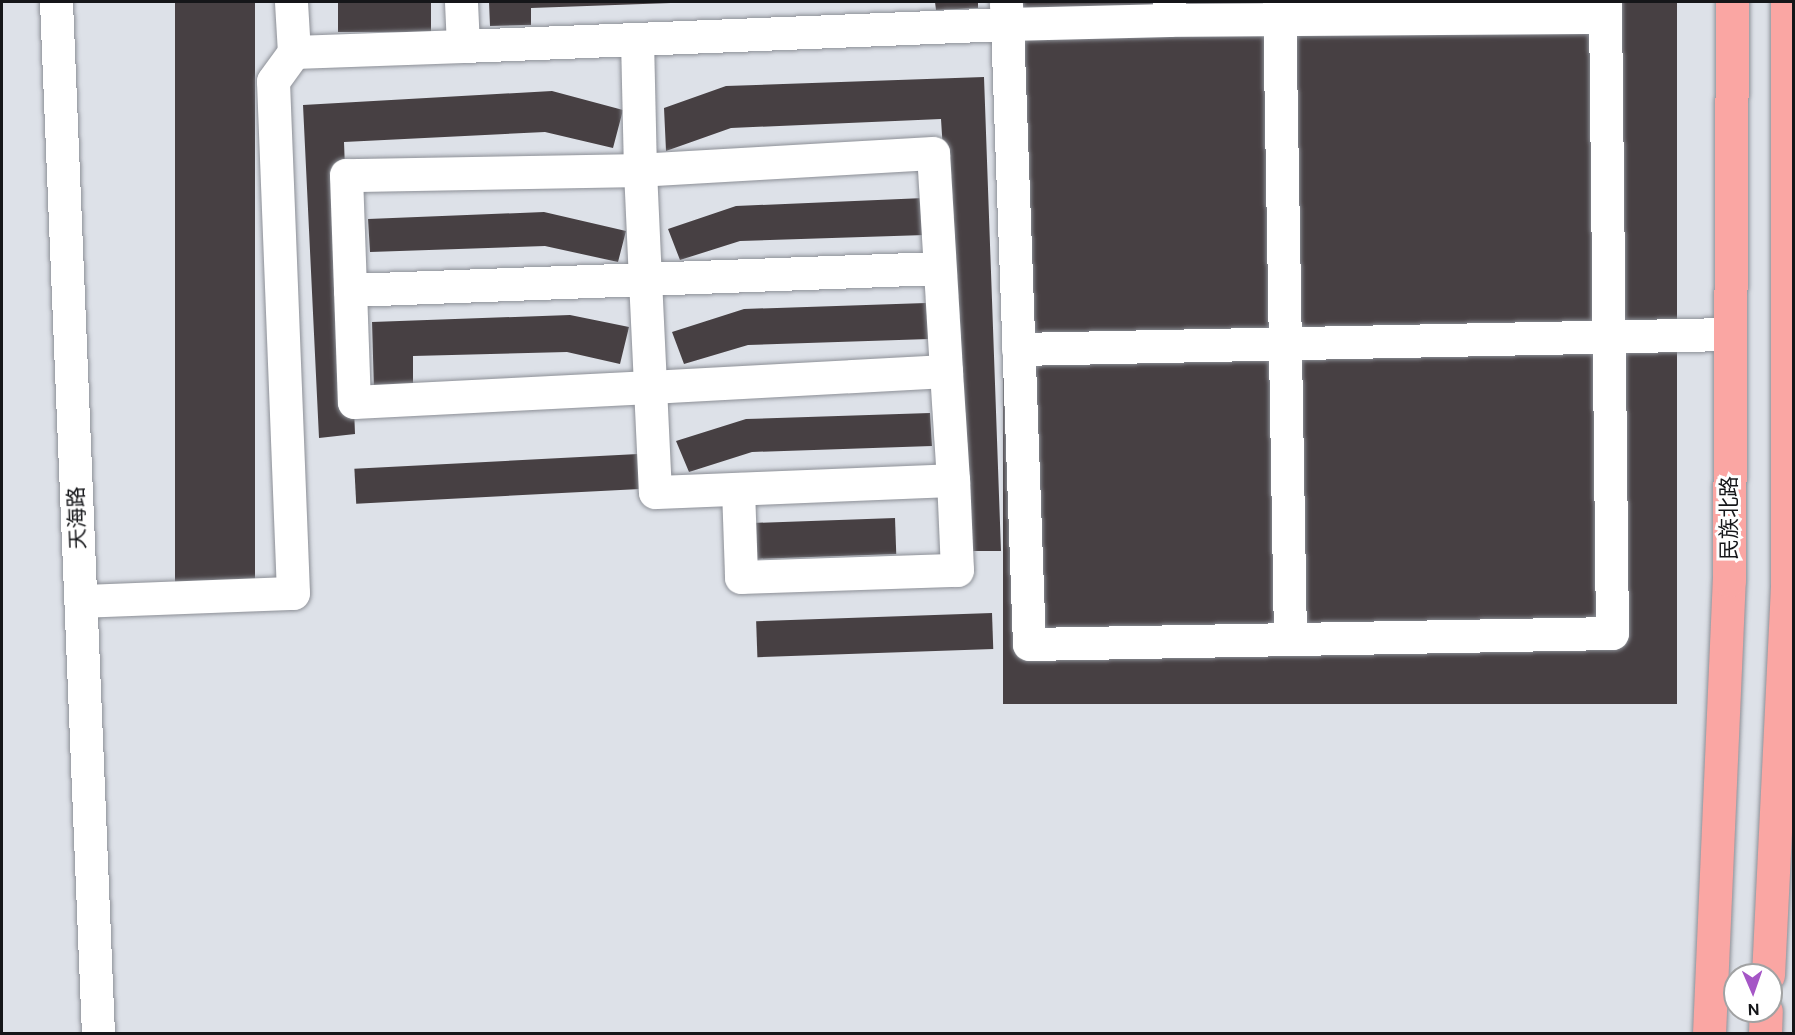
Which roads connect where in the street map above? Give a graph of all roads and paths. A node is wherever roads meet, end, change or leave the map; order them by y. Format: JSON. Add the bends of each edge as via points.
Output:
{"nodes":[{"id":1,"x":57,"y":2,"type":"edge"},
{"id":2,"x":291,"y":2,"type":"edge"},
{"id":3,"x":461,"y":2,"type":"edge"},
{"id":4,"x":1732,"y":2,"type":"edge"},
{"id":5,"x":1787,"y":2,"type":"edge"},
{"id":6,"x":1605,"y":9,"type":"edge"},
{"id":7,"x":1279,"y":10,"type":"edge"},
{"id":8,"x":1408,"y":10,"type":"edge"},
{"id":9,"x":1169,"y":11,"type":"edge"},
{"id":10,"x":1006,"y":13,"type":"edge"},
{"id":11,"x":637,"y":39,"type":"junction"},
{"id":12,"x":463,"y":46,"type":"junction"},
{"id":13,"x":294,"y":52,"type":"junction"},
{"id":14,"x":640,"y":170,"type":"junction"},
{"id":15,"x":939,"y":268,"type":"junction"},
{"id":16,"x":645,"y":279,"type":"junction"},
{"id":17,"x":350,"y":290,"type":"junction"},
{"id":18,"x":1730,"y":334,"type":"junction"},
{"id":19,"x":1609,"y":337,"type":"junction"},
{"id":20,"x":1285,"y":344,"type":"junction"},
{"id":21,"x":1018,"y":349,"type":"junction"},
{"id":22,"x":946,"y":371,"type":"junction"},
{"id":23,"x":650,"y":387,"type":"junction"},
{"id":24,"x":953,"y":480,"type":"junction"},
{"id":25,"x":738,"y":489,"type":"junction"},
{"id":26,"x":81,"y":601,"type":"junction"},
{"id":27,"x":1290,"y":639,"type":"junction"},
{"id":28,"x":1769,"y":963,"type":"edge"},
{"id":29,"x":98,"y":1034,"type":"edge"},
{"id":30,"x":1708,"y":1034,"type":"edge"}],
"edges":[{"from":1,"to":26,"type":"street","name":"天海路"},
{"from":2,"to":13,"type":"street"},
{"from":3,"to":12,"type":"street"},
{"from":4,"to":18,"type":"main road","name":"民族北路"},
{"from":5,"to":28,"type":"main road","via":[[1787,586]]},
{"from":6,"to":8,"type":"street"},
{"from":6,"to":19,"type":"street"},
{"from":7,"to":8,"type":"street"},
{"from":7,"to":9,"type":"street"},
{"from":7,"to":20,"type":"street"},
{"from":9,"to":10,"type":"street"},
{"from":10,"to":11,"type":"street"},
{"from":10,"to":21,"type":"street"},
{"from":11,"to":12,"type":"street"},
{"from":11,"to":14,"type":"street"},
{"from":12,"to":13,"type":"street"},
{"from":13,"to":26,"type":"street","via":[[273,81],[293,593]]},
{"from":14,"to":15,"type":"street","via":[[933,153]]},
{"from":14,"to":16,"type":"street"},
{"from":14,"to":17,"type":"street","via":[[345,174]]},
{"from":15,"to":16,"type":"street"},
{"from":15,"to":22,"type":"street"},
{"from":16,"to":17,"type":"street"},
{"from":16,"to":23,"type":"street"},
{"from":17,"to":23,"type":"street","via":[[354,402]]},
{"from":18,"to":19,"type":"street"},
{"from":18,"to":30,"type":"main road","name":"民族北路","via":[[1729,580]]},
{"from":19,"to":20,"type":"street"},
{"from":19,"to":27,"type":"street","via":[[1612,633]]},
{"from":20,"to":21,"type":"street"},
{"from":20,"to":27,"type":"street"},
{"from":21,"to":27,"type":"street","via":[[1029,644]]},
{"from":22,"to":23,"type":"street"},
{"from":22,"to":24,"type":"street"},
{"from":23,"to":25,"type":"street","via":[[655,492]]},
{"from":24,"to":25,"type":"street"},
{"from":24,"to":25,"type":"street","via":[[957,570],[946,571],[741,578]]},
{"from":26,"to":29,"type":"street","name":"天海路"}]}
